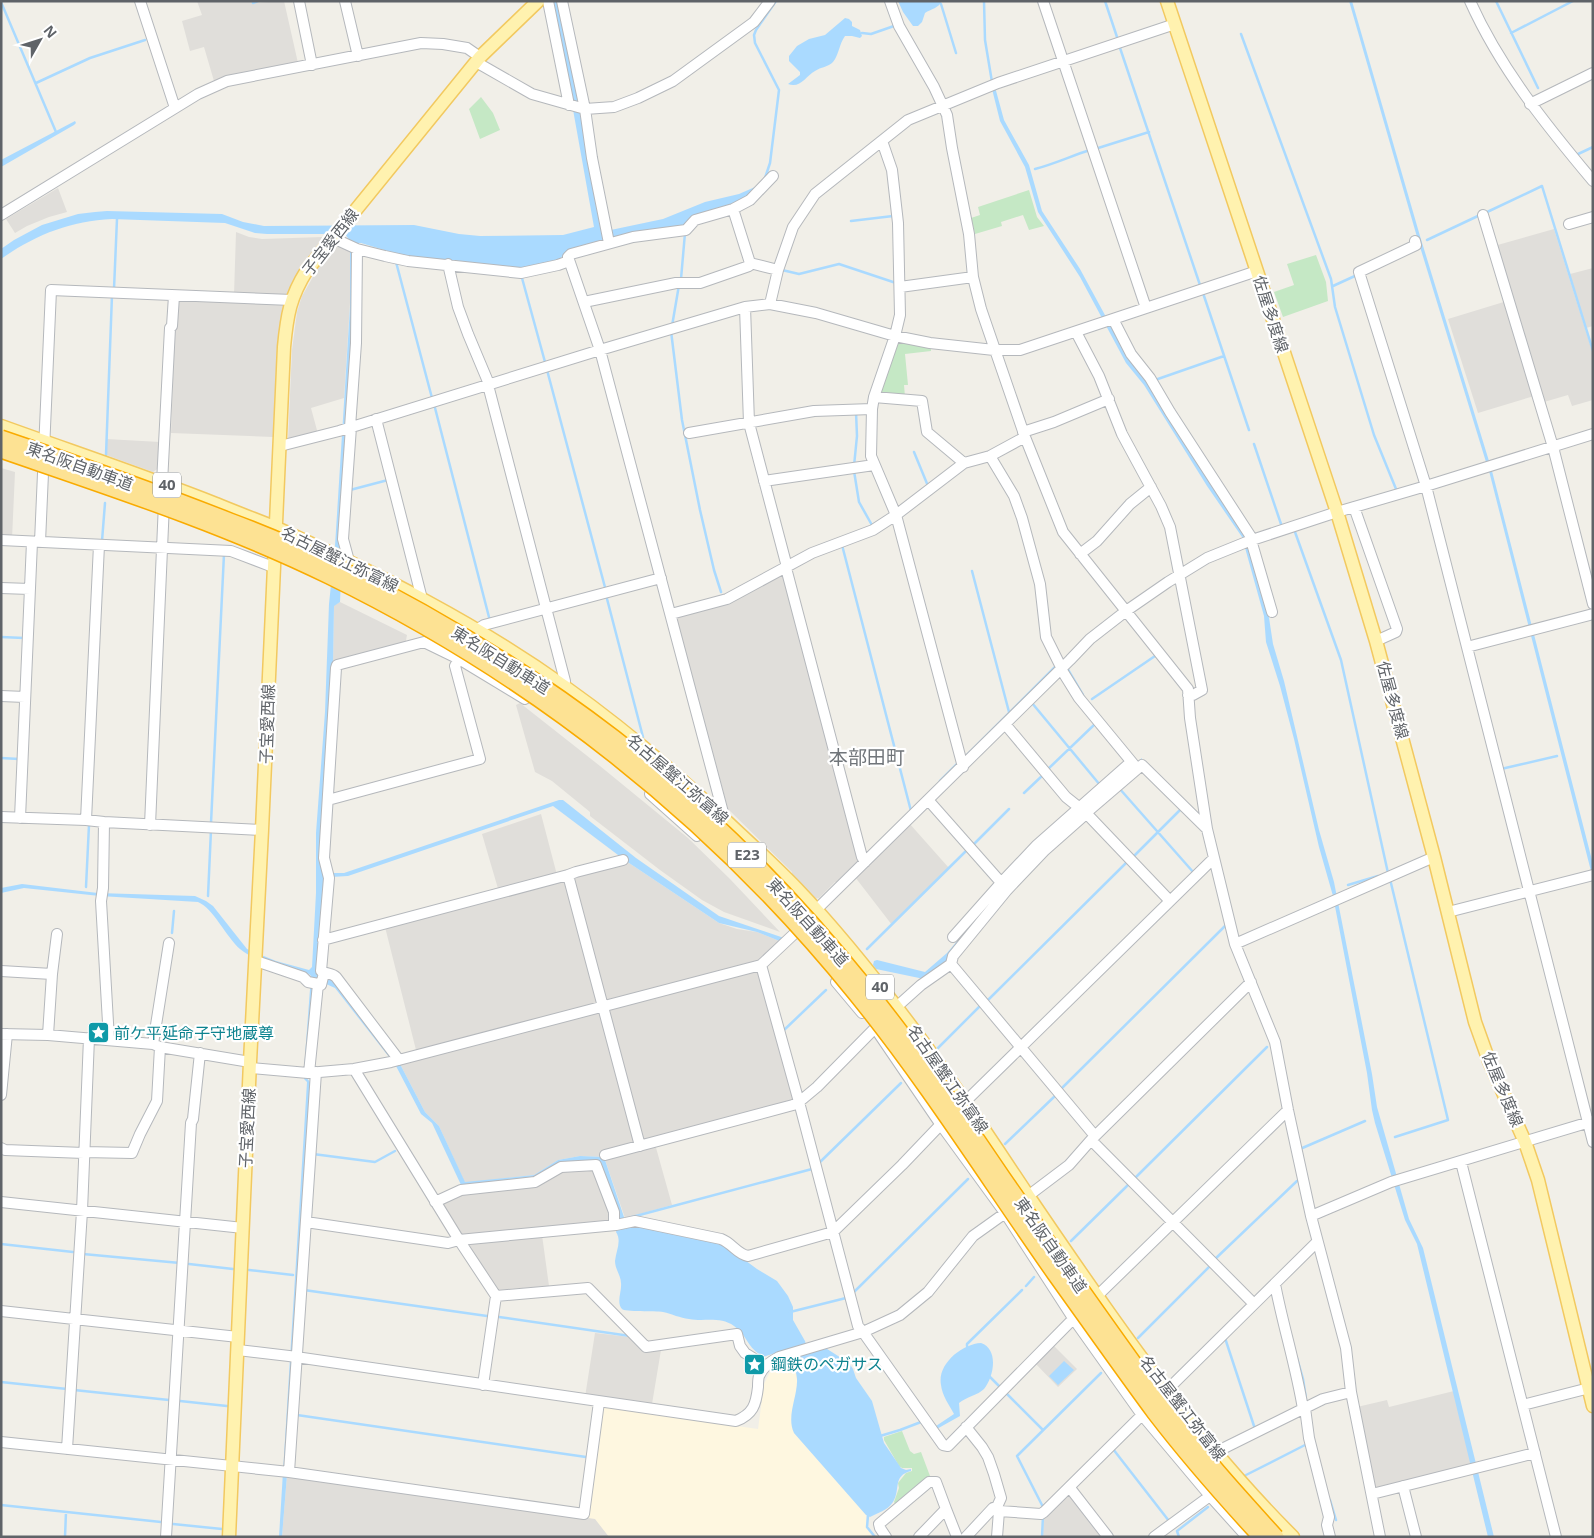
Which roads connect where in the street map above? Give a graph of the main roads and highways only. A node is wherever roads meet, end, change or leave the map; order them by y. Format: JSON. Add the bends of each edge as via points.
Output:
{"nodes":[{"id":1,"x":538,"y":1,"type":"edge"},
{"id":2,"x":1167,"y":1,"type":"edge"},
{"id":3,"x":1,"y":426,"type":"edge"},
{"id":4,"x":1,"y":438,"type":"edge"},
{"id":5,"x":1,"y":450,"type":"edge"},
{"id":6,"x":276,"y":528,"type":"junction"},
{"id":7,"x":1590,"y":1388,"type":"edge"},
{"id":8,"x":1593,"y":1406,"type":"edge"},
{"id":9,"x":229,"y":1537,"type":"edge"},
{"id":10,"x":1261,"y":1537,"type":"edge"},
{"id":11,"x":1276,"y":1537,"type":"edge"},
{"id":12,"x":1292,"y":1537,"type":"edge"}],
"edges":[{"from":1,"to":6,"type":"main road","name":"子宝愛西線","via":[[478,60],[307,270],[292,300],[284,347]]},
{"from":2,"to":7,"type":"main road","name":"佐屋多度線","via":[[1337,512],[1376,641],[1475,1022],[1538,1180]]},
{"from":3,"to":6,"type":"main road","name":"名古屋蟹江弥富線","number":"40","via":[[163,483]]},
{"from":4,"to":11,"type":"highway","name":"東名阪自動車道","number":"E23","bridge":true,"via":[[261,533],[410,605],[553,693],[686,798],[813,924],[866,987],[918,1055],[1166,1408]]},
{"from":5,"to":10,"type":"highway","name":"東名阪自動車道","number":"E23","bridge":true,"via":[[257,544],[405,615],[545,702],[609,749],[678,807],[737,861],[858,995],[1157,1415]]},
{"from":6,"to":9,"type":"main road","name":"子宝愛西線"},
{"from":6,"to":12,"type":"main road","name":"名古屋蟹江弥富線","number":"40","via":[[422,599],[564,686],[659,760],[753,845],[816,910],[896,1007],[965,1100],[1097,1296],[1167,1390],[1236,1476]]},
{"from":7,"to":8,"type":"main road","name":"佐屋多度線"}]}
